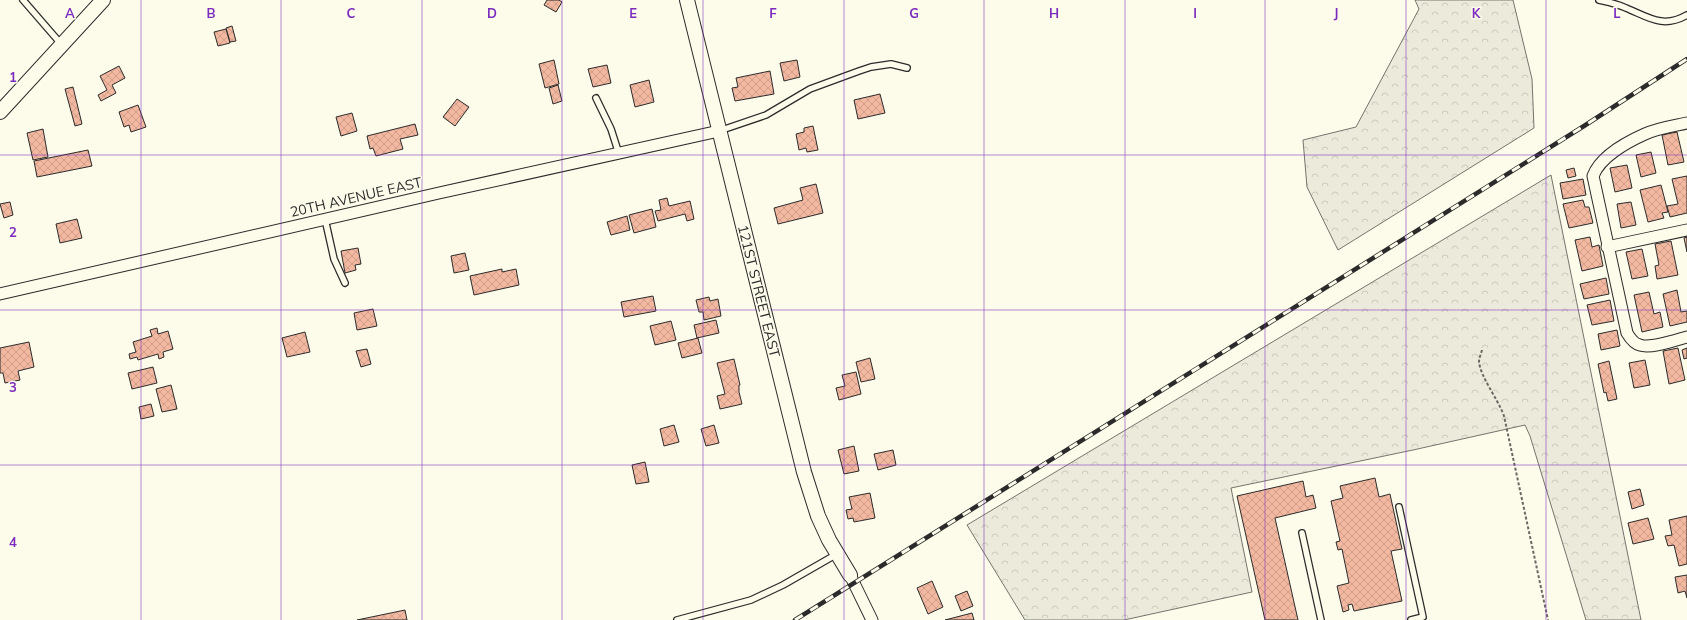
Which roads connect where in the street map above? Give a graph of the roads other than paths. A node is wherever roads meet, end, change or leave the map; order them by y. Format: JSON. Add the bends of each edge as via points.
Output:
{"nodes":[{"id":1,"x":23,"y":0,"type":"edge"},
{"id":2,"x":103,"y":0,"type":"edge"},
{"id":3,"x":687,"y":0,"type":"edge"},
{"id":4,"x":1599,"y":0,"type":"edge"},
{"id":5,"x":1687,"y":15,"type":"edge"},
{"id":6,"x":62,"y":45,"type":"junction"},
{"id":7,"x":907,"y":68,"type":"dead end"},
{"id":8,"x":596,"y":98,"type":"dead end"},
{"id":9,"x":0,"y":112,"type":"edge"},
{"id":10,"x":1687,"y":123,"type":"edge"},
{"id":11,"x":719,"y":131,"type":"junction"},
{"id":12,"x":619,"y":154,"type":"junction"},
{"id":13,"x":325,"y":219,"type":"junction"},
{"id":14,"x":1687,"y":230,"type":"edge"},
{"id":15,"x":1608,"y":248,"type":"junction"},
{"id":16,"x":345,"y":283,"type":"dead end"},
{"id":17,"x":0,"y":294,"type":"edge"},
{"id":18,"x":1687,"y":337,"type":"edge"},
{"id":19,"x":1399,"y":507,"type":"dead end"},
{"id":20,"x":1302,"y":533,"type":"dead end"},
{"id":21,"x":837,"y":554,"type":"junction"},
{"id":22,"x":850,"y":575,"type":"joint"},
{"id":23,"x":677,"y":620,"type":"edge"},
{"id":24,"x":872,"y":620,"type":"edge"},
{"id":25,"x":1321,"y":620,"type":"edge"},
{"id":26,"x":1411,"y":620,"type":"edge"}],
"edges":[{"from":1,"to":6,"type":"lane"},
{"from":2,"to":6,"type":"street"},
{"from":3,"to":11,"type":"street","name":"121ST STREET EAST"},
{"from":4,"to":5,"type":"lane","via":[[1625,7],[1646,18],[1668,22]]},
{"from":6,"to":9,"type":"street"},
{"from":7,"to":11,"type":"lane","via":[[891,64],[871,67],[810,89],[766,115]]},
{"from":8,"to":12,"type":"lane"},
{"from":10,"to":15,"type":"street","via":[[1645,133],[1600,164],[1593,176]]},
{"from":11,"to":12,"type":"street","name":"20TH AVENUE EAST"},
{"from":11,"to":21,"type":"street","name":"121ST STREET EAST","via":[[804,472],[818,516]]},
{"from":12,"to":13,"type":"street","name":"20TH AVENUE EAST"},
{"from":13,"to":16,"type":"lane","via":[[334,259]]},
{"from":13,"to":17,"type":"street","name":"20TH AVENUE EAST"},
{"from":14,"to":15,"type":"street"},
{"from":15,"to":18,"type":"street","via":[[1627,332],[1634,342],[1640,346],[1647,346]]},
{"from":19,"to":26,"type":"lane","via":[[1423,618]]},
{"from":20,"to":25,"type":"lane"},
{"from":21,"to":22,"type":"street","name":"121ST STREET EAST"},
{"from":21,"to":23,"type":"lane","via":[[751,600]]},
{"from":22,"to":24,"type":"street"}]}
